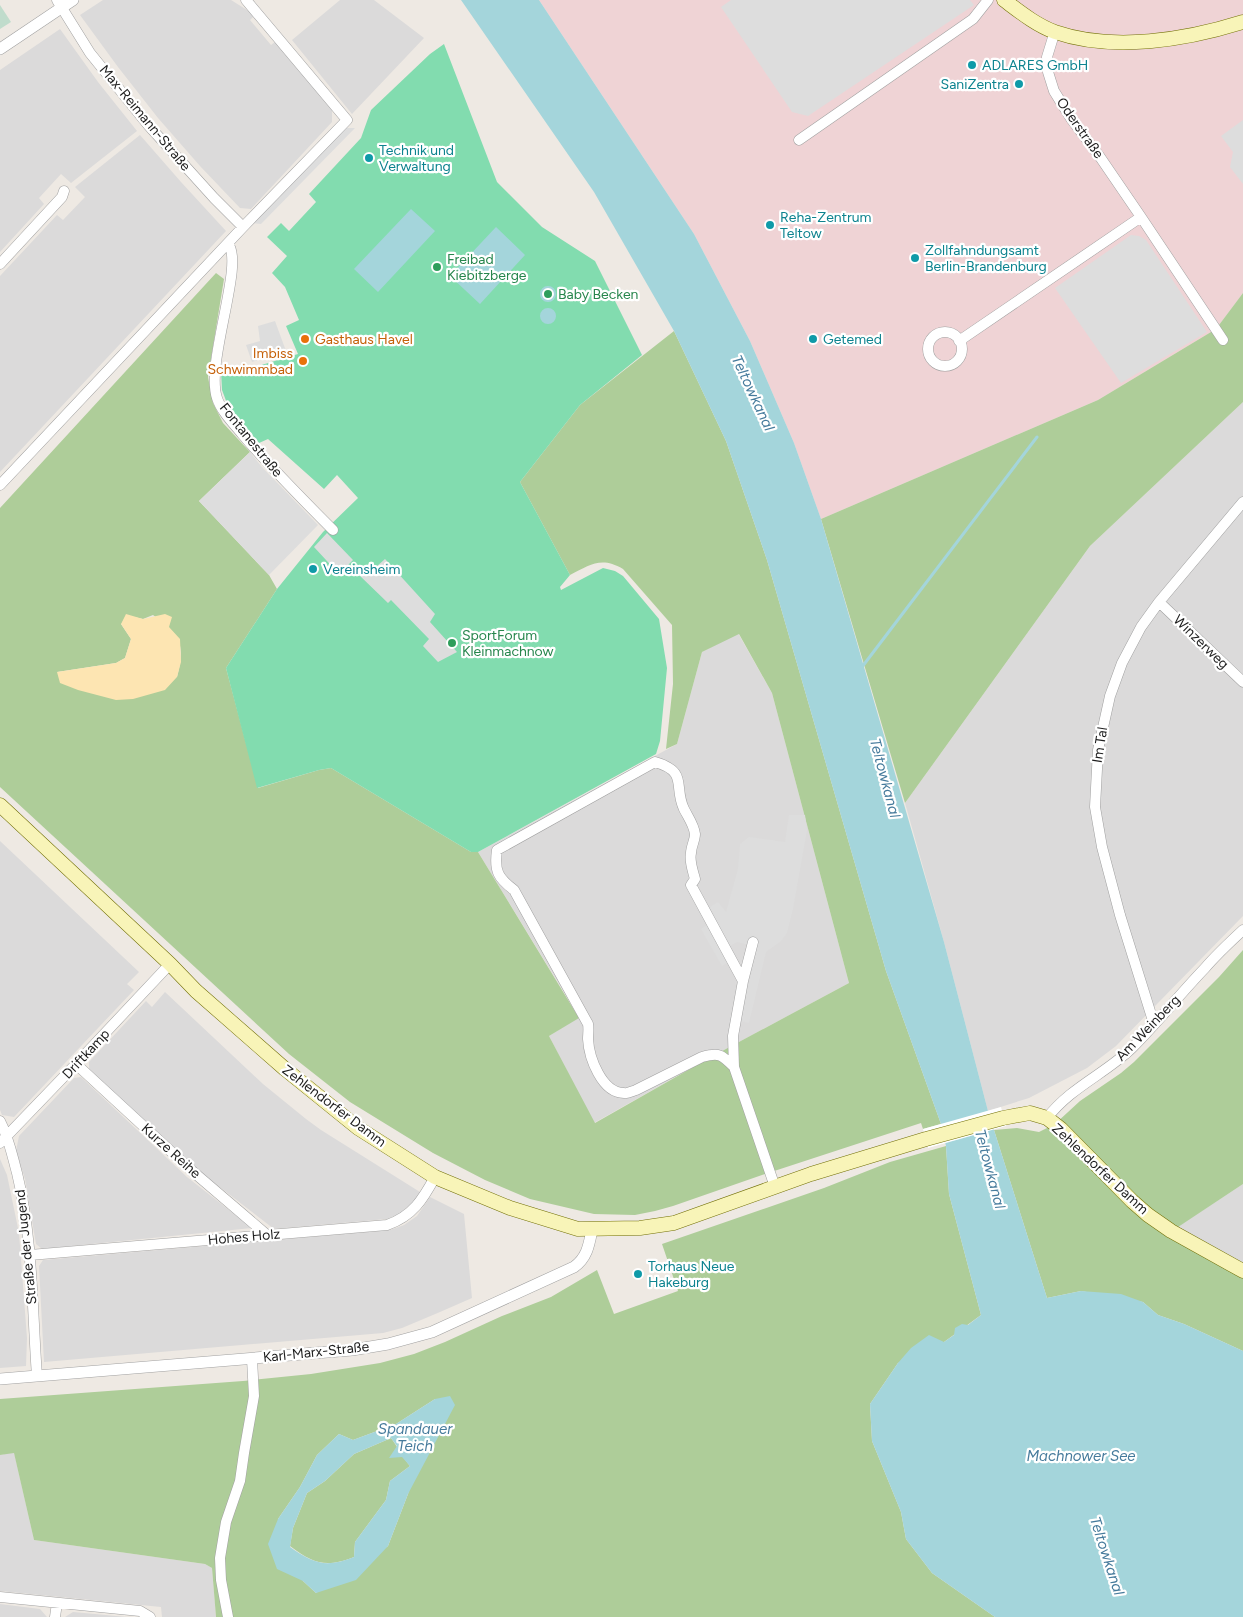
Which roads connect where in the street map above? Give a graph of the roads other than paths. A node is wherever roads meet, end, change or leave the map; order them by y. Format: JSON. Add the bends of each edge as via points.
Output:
{"nodes":[{"id":1,"x":73,"y":0,"type":"edge"},
{"id":2,"x":246,"y":0,"type":"edge"},
{"id":3,"x":988,"y":0,"type":"edge"},
{"id":4,"x":1004,"y":0,"type":"edge"},
{"id":5,"x":59,"y":4,"type":"edge"},
{"id":6,"x":1243,"y":22,"type":"edge"},
{"id":7,"x":1055,"y":32,"type":"junction"},
{"id":8,"x":0,"y":49,"type":"edge"},
{"id":9,"x":799,"y":140,"type":"dead end"},
{"id":10,"x":64,"y":191,"type":"dead end"},
{"id":11,"x":1141,"y":216,"type":"junction"},
{"id":12,"x":243,"y":227,"type":"junction"},
{"id":13,"x":228,"y":244,"type":"junction"},
{"id":14,"x":0,"y":264,"type":"edge"},
{"id":15,"x":1223,"y":340,"type":"dead end"},
{"id":16,"x":959,"y":341,"type":"dead end"},
{"id":17,"x":0,"y":486,"type":"edge"},
{"id":18,"x":1243,"y":502,"type":"edge"},
{"id":19,"x":333,"y":530,"type":"dead end"},
{"id":20,"x":1159,"y":602,"type":"junction"},
{"id":21,"x":1243,"y":682,"type":"edge"},
{"id":22,"x":0,"y":805,"type":"edge"},
{"id":23,"x":1243,"y":930,"type":"edge"},
{"id":24,"x":753,"y":942,"type":"dead end"},
{"id":25,"x":170,"y":964,"type":"junction"},
{"id":26,"x":743,"y":981,"type":"junction"},
{"id":27,"x":1154,"y":1024,"type":"junction"},
{"id":28,"x":76,"y":1064,"type":"junction"},
{"id":29,"x":734,"y":1067,"type":"junction"},
{"id":30,"x":1047,"y":1118,"type":"junction"},
{"id":31,"x":0,"y":1122,"type":"edge"},
{"id":32,"x":4,"y":1139,"type":"edge"},
{"id":33,"x":435,"y":1177,"type":"junction"},
{"id":34,"x":775,"y":1187,"type":"junction"},
{"id":35,"x":592,"y":1230,"type":"junction"},
{"id":36,"x":268,"y":1234,"type":"junction"},
{"id":37,"x":30,"y":1255,"type":"junction"},
{"id":38,"x":1243,"y":1271,"type":"edge"},
{"id":39,"x":252,"y":1359,"type":"junction"},
{"id":40,"x":37,"y":1376,"type":"junction"},
{"id":41,"x":0,"y":1379,"type":"edge"},
{"id":42,"x":0,"y":1597,"type":"edge"},
{"id":43,"x":57,"y":1603,"type":"junction"},
{"id":44,"x":55,"y":1617,"type":"edge"},
{"id":45,"x":150,"y":1617,"type":"edge"},
{"id":46,"x":228,"y":1617,"type":"edge"}],
"edges":[{"from":1,"to":5,"type":"street"},
{"from":2,"to":12,"type":"street","via":[[348,120]]},
{"from":3,"to":9,"type":"street","via":[[973,18]]},
{"from":4,"to":7,"type":"main road","via":[[1031,20]]},
{"from":5,"to":8,"type":"street"},
{"from":5,"to":12,"type":"street","name":"Max-Reimann-Straße","via":[[90,53],[149,126]]},
{"from":6,"to":7,"type":"main road","via":[[1193,35],[1122,43]]},
{"from":7,"to":11,"type":"street","name":"Oderstraße","via":[[1048,57],[1048,72],[1054,91]]},
{"from":10,"to":14,"type":"street"},
{"from":11,"to":15,"type":"street","name":"Oderstraße"},
{"from":11,"to":16,"type":"street"},
{"from":12,"to":13,"type":"street"},
{"from":13,"to":17,"type":"street"},
{"from":13,"to":19,"type":"street","name":"Fontanestraße","via":[[233,252],[216,360],[217,398],[266,462]]},
{"from":18,"to":20,"type":"street","name":"Im Tal"},
{"from":20,"to":21,"type":"street","name":"Winzerweg"},
{"from":20,"to":27,"type":"street","name":"Im Tal","via":[[1122,663],[1110,696],[1098,750],[1095,796],[1109,871]]},
{"from":22,"to":25,"type":"main road","name":"Zehlendorfer Damm"},
{"from":23,"to":27,"type":"street","name":"Am Weinberg"},
{"from":24,"to":26,"type":"street"},
{"from":25,"to":28,"type":"street","name":"Driftkamp"},
{"from":25,"to":33,"type":"main road","name":"Zehlendorfer Damm","via":[[292,1075],[358,1128]]},
{"from":26,"to":29,"type":"street","via":[[734,1036]]},
{"from":26,"to":29,"type":"street","via":[[690,885],[695,879],[690,855],[695,835],[683,808],[679,780],[666,765],[655,762],[497,850],[497,872],[503,882],[514,890],[588,1024],[594,1062],[607,1086],[625,1094],[714,1053],[722,1055]]},
{"from":27,"to":30,"type":"street","name":"Am Weinberg","via":[[1131,1048],[1057,1105]]},
{"from":28,"to":32,"type":"street","name":"Driftkamp"},
{"from":28,"to":36,"type":"street","name":"Kurze Reihe","via":[[191,1170]]},
{"from":29,"to":34,"type":"street"},
{"from":30,"to":34,"type":"main road","name":"Zehlendorfer Damm","via":[[1030,1113],[1003,1118]]},
{"from":30,"to":38,"type":"main road","name":"Zehlendorfer Damm","via":[[1148,1215]]},
{"from":31,"to":32,"type":"street","name":"Straße der Jugend"},
{"from":32,"to":37,"type":"street","name":"Straße der Jugend","via":[[23,1198]]},
{"from":33,"to":35,"type":"main road","name":"Zehlendorfer Damm","via":[[510,1208],[578,1230]]},
{"from":33,"to":36,"type":"street","name":"Hohes Holz","via":[[414,1210],[387,1225]]},
{"from":34,"to":35,"type":"main road","name":"Zehlendorfer Damm","via":[[674,1223]]},
{"from":35,"to":39,"type":"street","name":"Karl-Marx-Straße","via":[[587,1251],[574,1267],[432,1332],[370,1347]]},
{"from":36,"to":37,"type":"street","name":"Hohes Holz"},
{"from":37,"to":40,"type":"street","name":"Straße der Jugend"},
{"from":39,"to":40,"type":"street","name":"Karl-Marx-Straße"},
{"from":39,"to":46,"type":"street","via":[[254,1396],[240,1481],[226,1522],[220,1558]]},
{"from":40,"to":41,"type":"street","name":"Karl-Marx-Straße"},
{"from":42,"to":43,"type":"street"},
{"from":43,"to":44,"type":"street"},
{"from":43,"to":45,"type":"street","via":[[140,1611]]}]}
